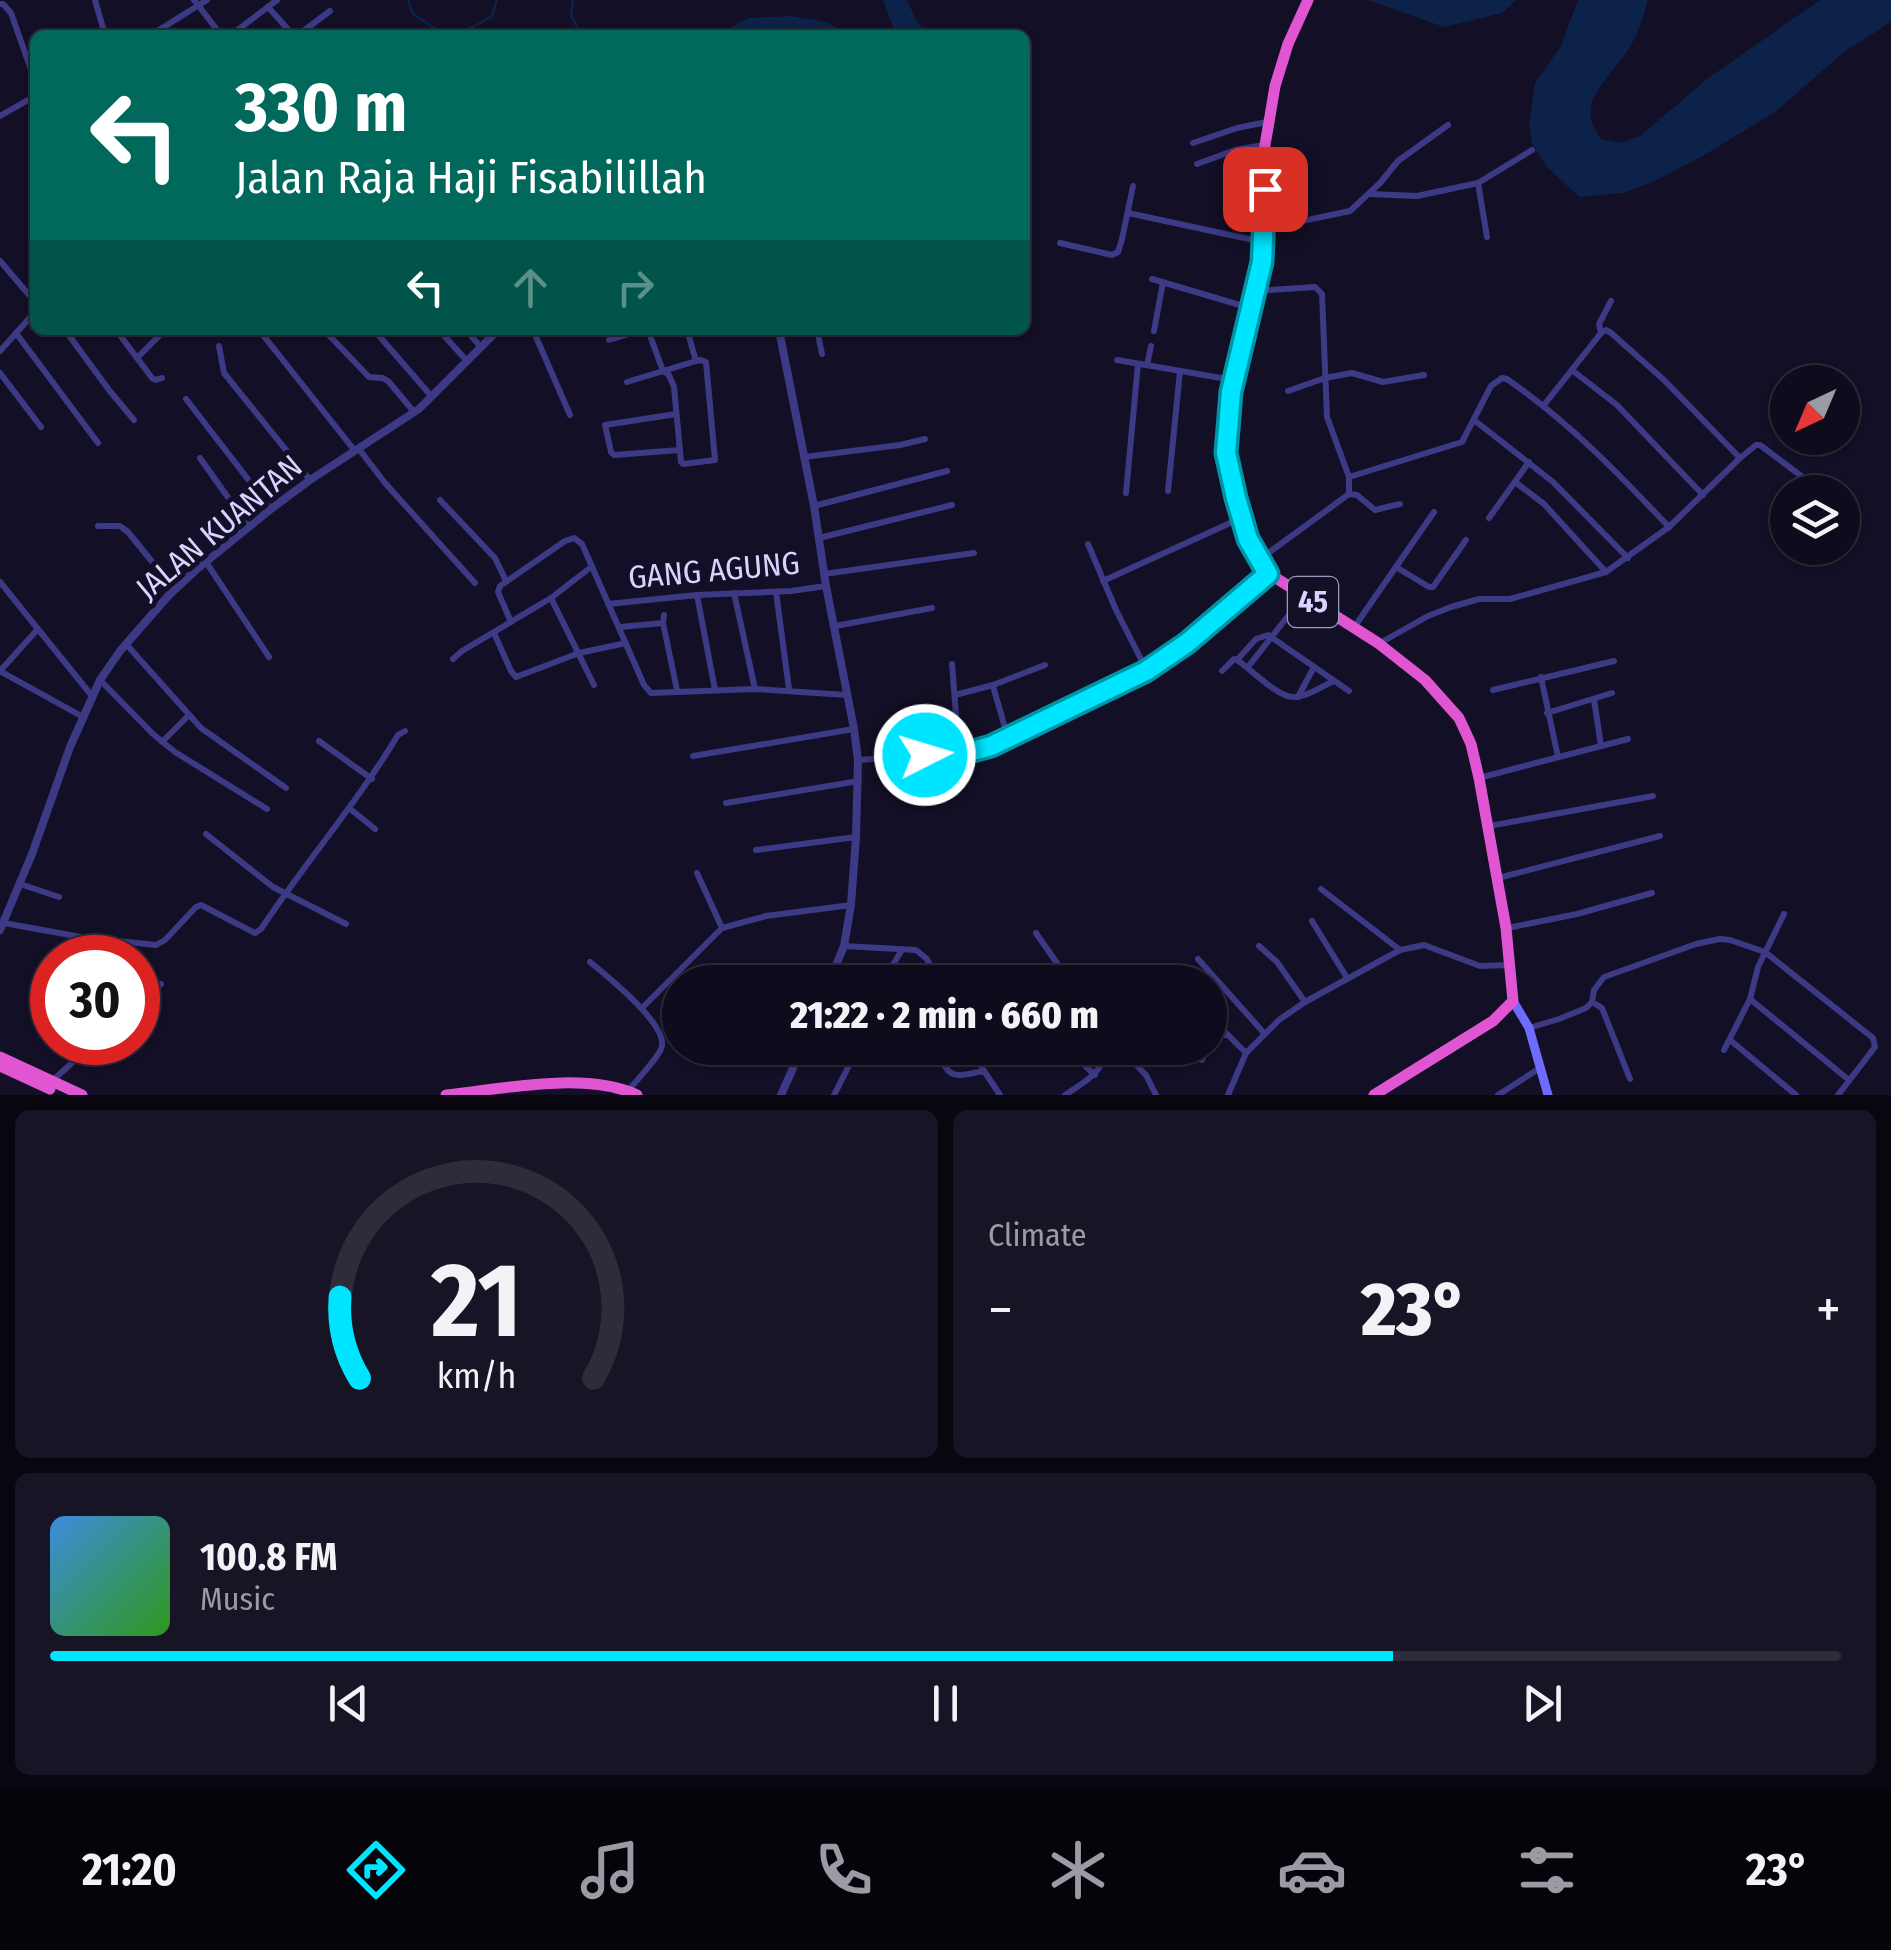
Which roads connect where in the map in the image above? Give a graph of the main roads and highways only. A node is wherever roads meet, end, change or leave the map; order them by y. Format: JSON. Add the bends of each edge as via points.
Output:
{"nodes":[{"id":1,"x":1308,"y":0,"type":"edge"},
{"id":2,"x":1514,"y":1001,"type":"junction"},
{"id":3,"x":0,"y":1056,"type":"edge"},
{"id":4,"x":0,"y":1066,"type":"edge"},
{"id":5,"x":633,"y":1093,"type":"edge"},
{"id":6,"x":63,"y":1095,"type":"edge"},
{"id":7,"x":82,"y":1095,"type":"edge"},
{"id":8,"x":446,"y":1095,"type":"edge"},
{"id":9,"x":1374,"y":1095,"type":"edge"},
{"id":10,"x":1548,"y":1095,"type":"edge"}],
"edges":[{"from":1,"to":2,"type":"highway","number":"45","via":[[1274,86],[1264,235],[1228,408],[1226,453],[1248,539],[1268,574],[1378,643],[1460,718],[1480,778]]},
{"from":2,"to":9,"type":"highway","via":[[1494,1022]]},
{"from":2,"to":10,"type":"main road"},
{"from":3,"to":7,"type":"highway"},
{"from":4,"to":6,"type":"highway"},
{"from":5,"to":8,"type":"highway","via":[[584,1083]]}]}
